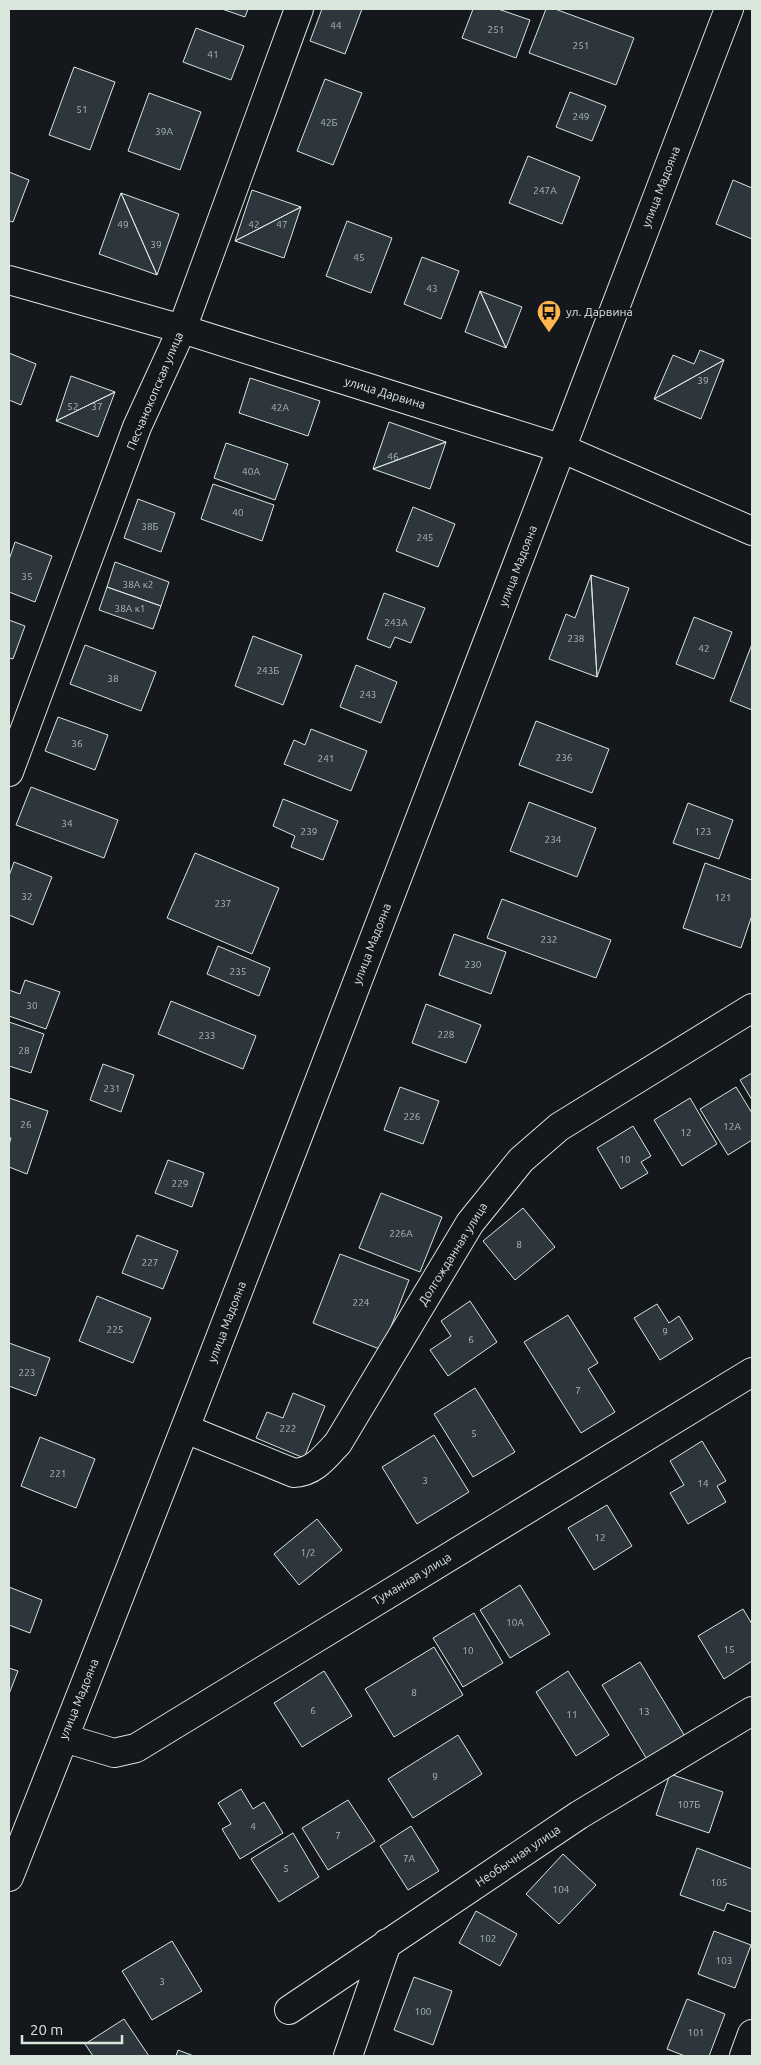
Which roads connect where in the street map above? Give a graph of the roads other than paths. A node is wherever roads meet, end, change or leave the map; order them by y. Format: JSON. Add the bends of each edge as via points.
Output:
{"nodes":[{"id":1,"x":299,"y":9,"type":"edge"},
{"id":2,"x":729,"y":9,"type":"edge"},
{"id":3,"x":9,"y":280,"type":"edge"},
{"id":4,"x":182,"y":329,"type":"junction"},
{"id":5,"x":563,"y":448,"type":"junction"},
{"id":6,"x":752,"y":531,"type":"edge"},
{"id":7,"x":9,"y":772,"type":"edge"},
{"id":8,"x":752,"y":1008,"type":"edge"},
{"id":9,"x":752,"y":1372,"type":"edge"},
{"id":10,"x":186,"y":1429,"type":"junction"},
{"id":11,"x":752,"y":1711,"type":"edge"},
{"id":12,"x":64,"y":1738,"type":"junction"},
{"id":13,"x":9,"y":1877,"type":"edge"},
{"id":14,"x":387,"y":1943,"type":"junction"},
{"id":15,"x":289,"y":2010,"type":"dead end"},
{"id":16,"x":752,"y":2034,"type":"edge"},
{"id":17,"x":348,"y":2056,"type":"edge"},
{"id":18,"x":744,"y":2056,"type":"edge"}],
"edges":[{"from":1,"to":4,"type":"street","name":"Песчанокопская улица"},
{"from":2,"to":5,"type":"street","name":"улица Мадояна"},
{"from":3,"to":4,"type":"street","name":"улица Дарвина"},
{"from":4,"to":5,"type":"street","name":"улица Дарвина"},
{"from":4,"to":7,"type":"street","name":"Песчанокопская улица","via":[[137,427]]},
{"from":5,"to":6,"type":"street","name":"улица Дарвина"},
{"from":5,"to":10,"type":"street","name":"улица Мадояна"},
{"from":8,"to":10,"type":"street","name":"Долгожданная улица","via":[[559,1127],[521,1160],[470,1223],[338,1443],[321,1462],[305,1473],[294,1473]]},
{"from":9,"to":12,"type":"street","name":"Туманная улица","via":[[136,1748],[114,1753]]},
{"from":10,"to":12,"type":"street","name":"улица Мадояна"},
{"from":11,"to":14,"type":"street","name":"Необычная улица","via":[[579,1815]]},
{"from":12,"to":13,"type":"street","name":"улица Мадояна"},
{"from":14,"to":15,"type":"street","name":"Необычная улица"},
{"from":14,"to":17,"type":"street"},
{"from":16,"to":18,"type":"street"}]}
